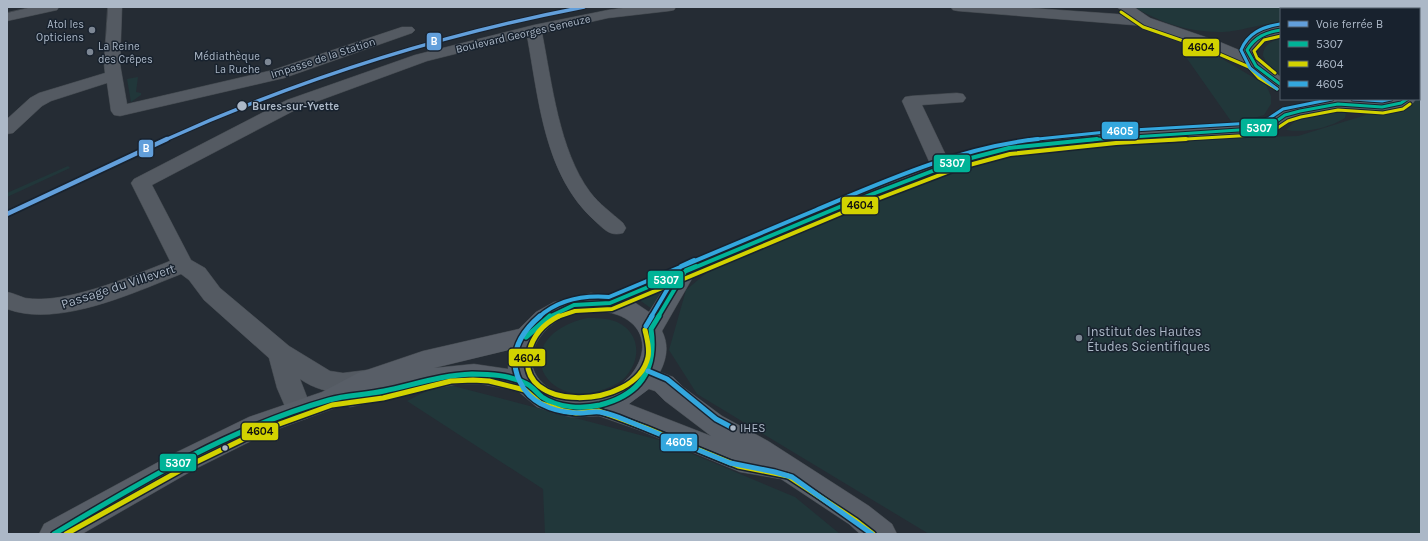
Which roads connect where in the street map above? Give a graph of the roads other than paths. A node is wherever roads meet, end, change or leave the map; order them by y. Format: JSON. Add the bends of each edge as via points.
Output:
{"nodes":[{"id":1,"x":52,"y":7,"type":"edge"},
{"id":2,"x":115,"y":7,"type":"edge"},
{"id":3,"x":669,"y":7,"type":"edge"},
{"id":4,"x":958,"y":7,"type":"edge"},
{"id":5,"x":1124,"y":7,"type":"edge"},
{"id":6,"x":7,"y":17,"type":"edge"},
{"id":7,"x":1145,"y":21,"type":"junction"},
{"id":8,"x":408,"y":30,"type":"dead end"},
{"id":9,"x":534,"y":30,"type":"junction"},
{"id":10,"x":1280,"y":30,"type":"edge"},
{"id":11,"x":1185,"y":35,"type":"junction"},
{"id":12,"x":1252,"y":40,"type":"junction"},
{"id":13,"x":1252,"y":62,"type":"junction"},
{"id":14,"x":115,"y":75,"type":"junction"},
{"id":15,"x":1280,"y":92,"type":"edge"},
{"id":16,"x":957,"y":98,"type":"dead end"},
{"id":17,"x":1280,"y":100,"type":"edge"},
{"id":18,"x":1316,"y":100,"type":"edge"},
{"id":19,"x":1324,"y":100,"type":"edge"},
{"id":20,"x":1406,"y":100,"type":"edge"},
{"id":21,"x":1338,"y":104,"type":"junction"},
{"id":22,"x":7,"y":129,"type":"edge"},
{"id":23,"x":942,"y":168,"type":"junction"},
{"id":24,"x":616,"y":228,"type":"dead end"},
{"id":25,"x":183,"y":265,"type":"junction"},
{"id":26,"x":686,"y":270,"type":"junction"},
{"id":27,"x":7,"y":300,"type":"edge"},
{"id":28,"x":610,"y":303,"type":"junction"},
{"id":29,"x":651,"y":329,"type":"junction"},
{"id":30,"x":526,"y":337,"type":"junction"},
{"id":31,"x":280,"y":353,"type":"junction"},
{"id":32,"x":646,"y":377,"type":"junction"},
{"id":33,"x":367,"y":380,"type":"junction"},
{"id":34,"x":528,"y":385,"type":"junction"},
{"id":35,"x":331,"y":399,"type":"junction"},
{"id":36,"x":600,"y":405,"type":"junction"},
{"id":37,"x":299,"y":410,"type":"junction"},
{"id":38,"x":790,"y":470,"type":"junction"},
{"id":39,"x":54,"y":534,"type":"edge"},
{"id":40,"x":882,"y":534,"type":"edge"}],
"edges":[{"from":1,"to":6,"type":"street"},
{"from":2,"to":14,"type":"street","via":[[112,64]]},
{"from":3,"to":9,"type":"street","name":"Boulevard Georges Seneuze","via":[[608,14]]},
{"from":4,"to":7,"type":"street"},
{"from":5,"to":7,"type":"main road"},
{"from":7,"to":11,"type":"main road"},
{"from":8,"to":14,"type":"street","name":"Impasse de la Station","via":[[278,74],[120,111]]},
{"from":9,"to":24,"type":"street","via":[[552,119],[564,161],[581,195]]},
{"from":9,"to":25,"type":"street","name":"Boulevard Georges Seneuze","via":[[421,58],[293,104],[140,183]]},
{"from":10,"to":12,"type":"main road","via":[[1261,34]]},
{"from":11,"to":12,"type":"main road"},
{"from":11,"to":13,"type":"main road"},
{"from":12,"to":13,"type":"main road","via":[[1248,50]]},
{"from":13,"to":15,"type":"main road"},
{"from":14,"to":22,"type":"street","via":[[45,97]]},
{"from":16,"to":23,"type":"street","via":[[911,101]]},
{"from":17,"to":23,"type":"main road","via":[[1271,125],[1254,129],[1116,137],[1009,148]]},
{"from":18,"to":21,"type":"main road"},
{"from":19,"to":21,"type":"main road"},
{"from":20,"to":21,"type":"main road","via":[[1382,107]]},
{"from":23,"to":26,"type":"main road"},
{"from":25,"to":27,"type":"street","name":"Passage du Villevert","via":[[62,305],[32,307]]},
{"from":25,"to":31,"type":"street","via":[[197,274],[212,294]]},
{"from":26,"to":28,"type":"main road"},
{"from":26,"to":29,"type":"main road"},
{"from":28,"to":29,"type":"main road","via":[[635,312]]},
{"from":28,"to":30,"type":"main road","via":[[591,301],[553,312],[538,323]]},
{"from":29,"to":32,"type":"main road","via":[[656,340],[656,352],[653,365]]},
{"from":30,"to":33,"type":"main road","via":[[423,361]]},
{"from":30,"to":34,"type":"main road","via":[[521,348],[520,361]]},
{"from":31,"to":33,"type":"street","via":[[313,375],[327,381],[343,383]]},
{"from":31,"to":37,"type":"street"},
{"from":32,"to":36,"type":"main road","via":[[618,399]]},
{"from":32,"to":38,"type":"main road","via":[[664,384],[713,424]]},
{"from":33,"to":35,"type":"main road"},
{"from":34,"to":35,"type":"main road","via":[[490,375],[450,375],[382,392]]},
{"from":34,"to":36,"type":"main road","via":[[543,398],[565,406]]},
{"from":35,"to":37,"type":"main road"},
{"from":36,"to":38,"type":"main road","via":[[740,460]]},
{"from":37,"to":39,"type":"main road","via":[[258,425],[185,461]]},
{"from":38,"to":40,"type":"main road","via":[[859,515]]}]}
